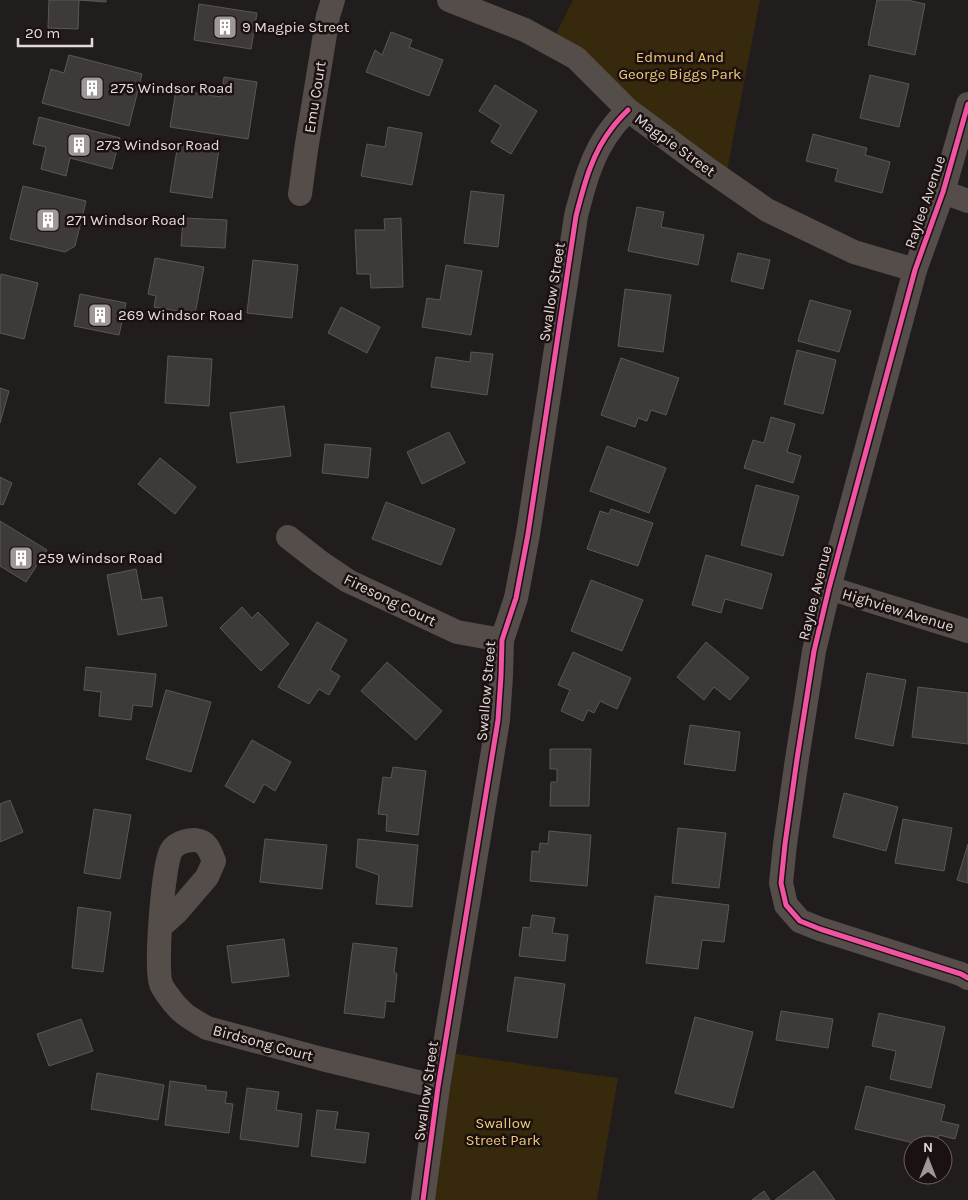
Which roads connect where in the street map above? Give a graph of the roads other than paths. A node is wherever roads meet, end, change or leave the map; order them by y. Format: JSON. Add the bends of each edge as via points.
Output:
{"nodes":[{"id":1,"x":333,"y":0,"type":"edge"},
{"id":2,"x":449,"y":0,"type":"edge"},
{"id":3,"x":968,"y":104,"type":"edge"},
{"id":4,"x":628,"y":110,"type":"junction"},
{"id":5,"x":943,"y":192,"type":"junction"},
{"id":6,"x":300,"y":194,"type":"dead end"},
{"id":7,"x":968,"y":201,"type":"edge"},
{"id":8,"x":915,"y":270,"type":"junction"},
{"id":9,"x":288,"y":537,"type":"dead end"},
{"id":10,"x":828,"y":588,"type":"junction"},
{"id":11,"x":968,"y":631,"type":"edge"},
{"id":12,"x":502,"y":640,"type":"junction"},
{"id":13,"x":160,"y":927,"type":"dead end"},
{"id":14,"x":968,"y":978,"type":"edge"},
{"id":15,"x":438,"y":1087,"type":"junction"},
{"id":16,"x":423,"y":1200,"type":"edge"}],
"edges":[{"from":1,"to":6,"type":"street","name":"Emu Court"},
{"from":2,"to":4,"type":"street","name":"Magpie Street","via":[[525,30],[576,58]]},
{"from":3,"to":5,"type":"street","name":"Raylee Avenue"},
{"from":4,"to":8,"type":"street","name":"Magpie Street","via":[[767,210],[854,252]]},
{"from":4,"to":12,"type":"street","name":"Swallow Street","via":[[611,128],[598,150],[586,177],[576,216],[528,534],[516,598]]},
{"from":5,"to":7,"type":"street"},
{"from":5,"to":8,"type":"street","name":"Raylee Avenue"},
{"from":8,"to":10,"type":"street","name":"Raylee Avenue"},
{"from":9,"to":12,"type":"street","name":"Firesong Court","via":[[348,581],[458,632]]},
{"from":10,"to":11,"type":"street","name":"Highview Avenue"},
{"from":10,"to":14,"type":"street","name":"Raylee Avenue","via":[[814,651],[785,844],[781,883],[786,905],[800,921]]},
{"from":12,"to":15,"type":"street","name":"Swallow Street","via":[[498,720]]},
{"from":13,"to":15,"type":"street","name":"Birdsong Court","via":[[158,960],[161,984],[175,1006],[190,1019],[207,1028]]},
{"from":15,"to":16,"type":"street","name":"Swallow Street"}]}
